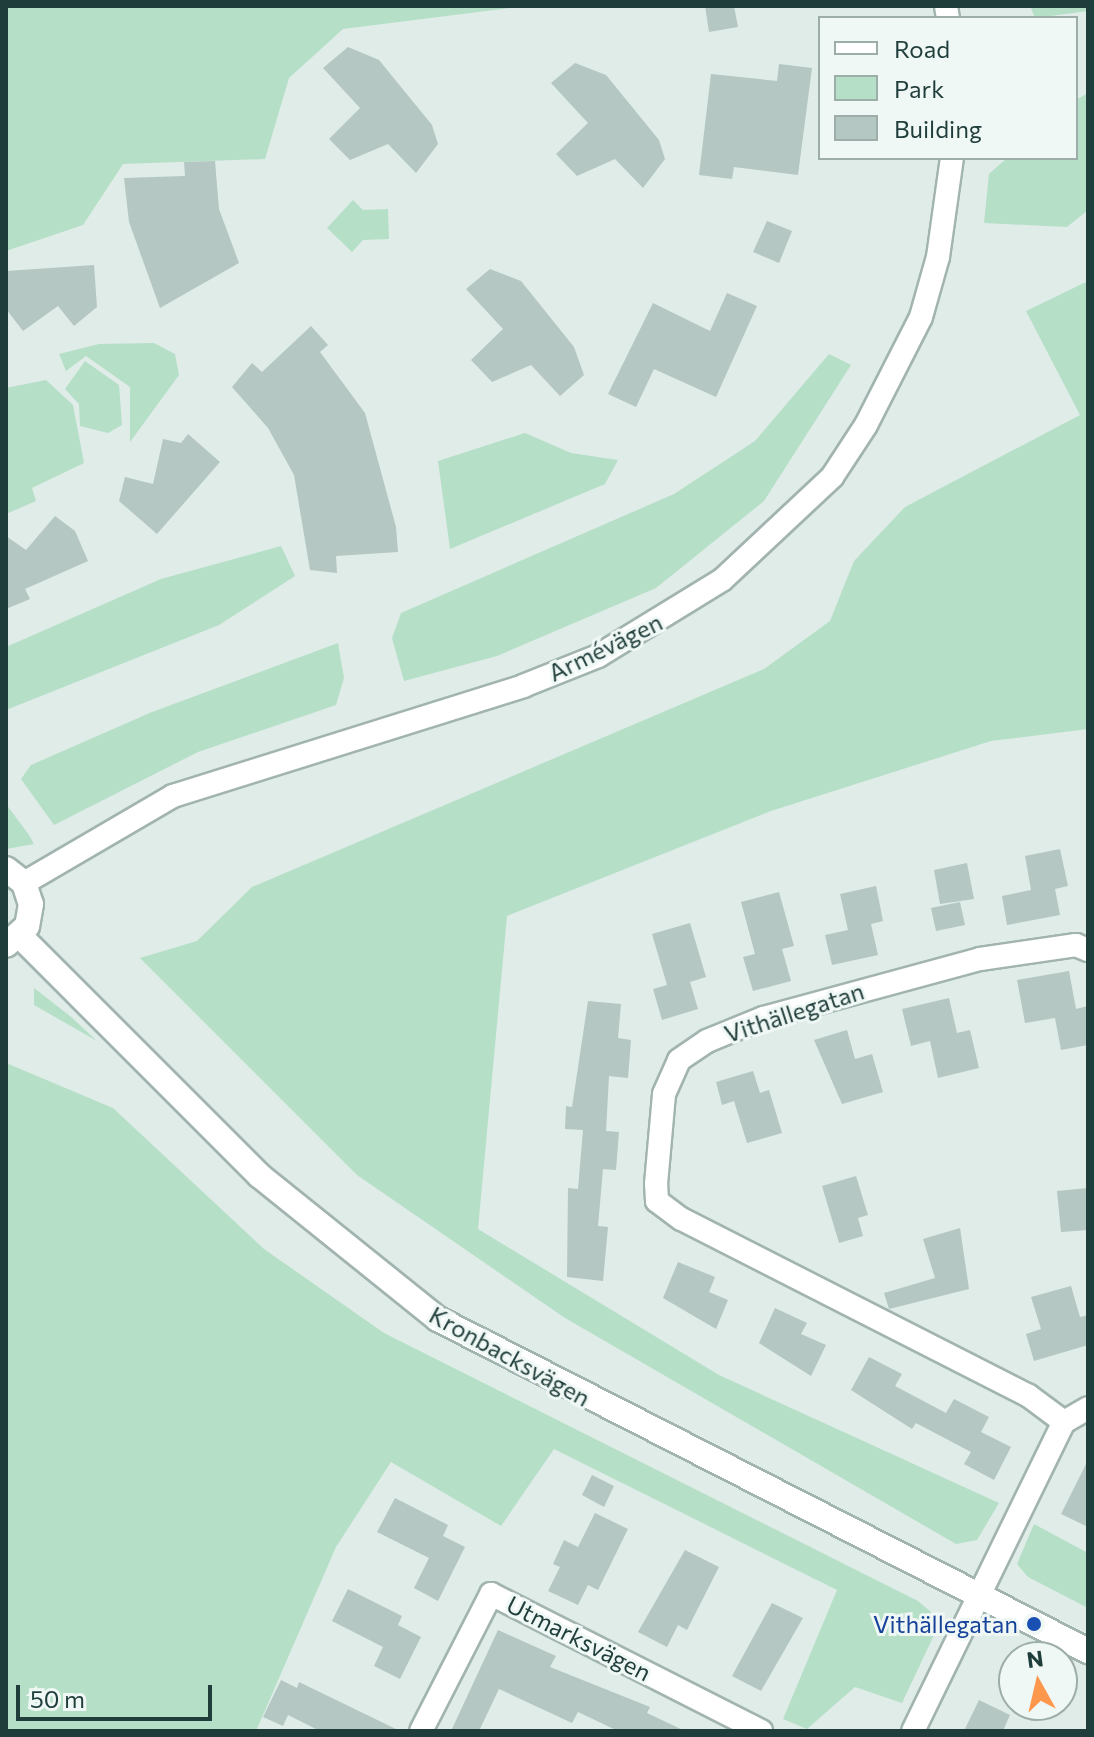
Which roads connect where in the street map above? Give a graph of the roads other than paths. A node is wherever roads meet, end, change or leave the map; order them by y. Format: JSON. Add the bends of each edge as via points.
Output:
{"nodes":[{"id":1,"x":952,"y":160,"type":"edge"},
{"id":2,"x":15,"y":876,"type":"edge"},
{"id":3,"x":13,"y":940,"type":"edge"},
{"id":4,"x":1088,"y":950,"type":"edge"},
{"id":5,"x":1088,"y":1408,"type":"edge"},
{"id":6,"x":1064,"y":1422,"type":"junction"},
{"id":7,"x":976,"y":1594,"type":"junction"},
{"id":8,"x":1088,"y":1651,"type":"edge"},
{"id":9,"x":421,"y":1731,"type":"edge"},
{"id":10,"x":761,"y":1731,"type":"edge"},
{"id":11,"x":913,"y":1731,"type":"edge"}],
"edges":[{"from":1,"to":2,"type":"street","name":"Armévägen","via":[[938,257],[921,317],[866,425],[832,477],[722,580],[598,656],[523,686],[173,796]]},
{"from":2,"to":3,"type":"street","via":[[31,916]]},
{"from":3,"to":7,"type":"street","name":"Kronbacksvägen","via":[[260,1176],[438,1319]]},
{"from":4,"to":6,"type":"street","name":"Vithällegatan","via":[[1076,945],[980,959],[763,1018],[707,1041],[679,1060],[664,1094],[656,1184],[657,1201],[681,1219],[1029,1396]]},
{"from":5,"to":6,"type":"street"},
{"from":6,"to":7,"type":"street"},
{"from":7,"to":8,"type":"street","name":"Kronbacksvägen"},
{"from":7,"to":11,"type":"street"},
{"from":9,"to":10,"type":"street","name":"Utmarksvägen","via":[[491,1594]]}]}
